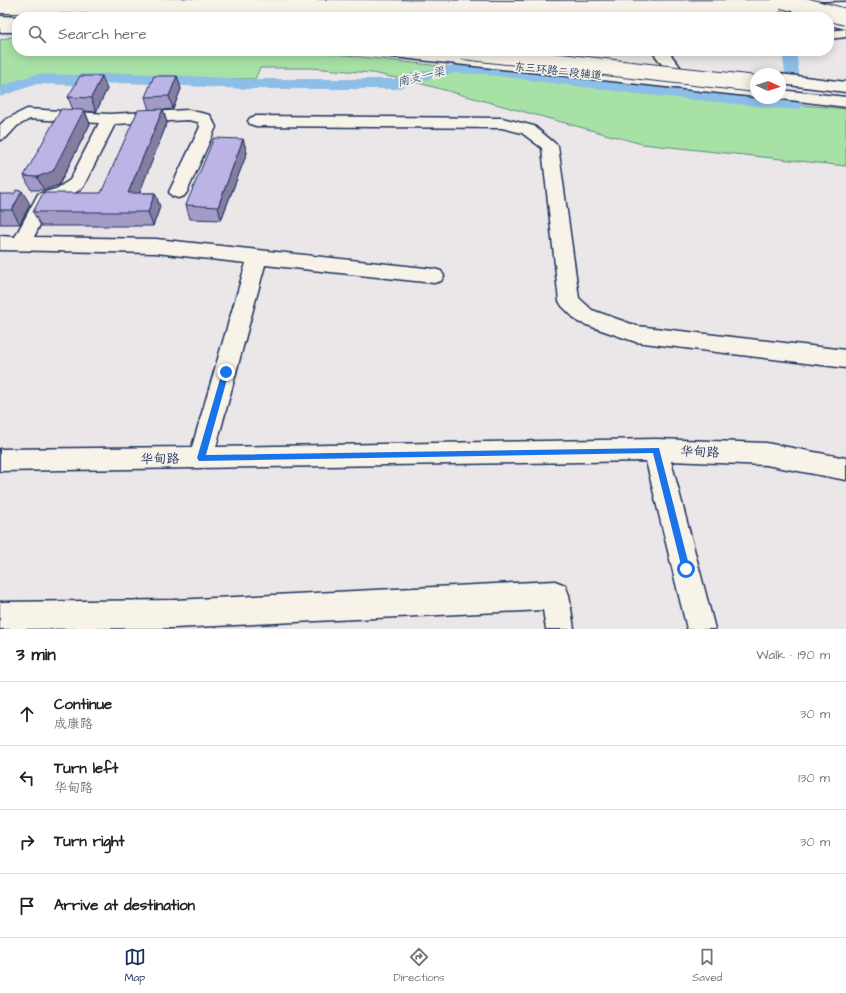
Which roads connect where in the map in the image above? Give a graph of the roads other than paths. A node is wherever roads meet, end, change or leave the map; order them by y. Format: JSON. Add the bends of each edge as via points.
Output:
{"nodes":[{"id":1,"x":436,"y":0,"type":"edge"},
{"id":2,"x":634,"y":0,"type":"edge"},
{"id":3,"x":756,"y":0,"type":"edge"},
{"id":4,"x":777,"y":4,"type":"edge"},
{"id":5,"x":0,"y":5,"type":"edge"},
{"id":6,"x":846,"y":6,"type":"edge"},
{"id":7,"x":459,"y":12,"type":"edge"},
{"id":8,"x":638,"y":12,"type":"edge"},
{"id":9,"x":798,"y":12,"type":"edge"},
{"id":10,"x":819,"y":12,"type":"edge"},
{"id":11,"x":834,"y":15,"type":"edge"},
{"id":12,"x":846,"y":17,"type":"edge"},
{"id":13,"x":0,"y":20,"type":"edge"},
{"id":14,"x":12,"y":20,"type":"edge"},
{"id":15,"x":834,"y":22,"type":"edge"},
{"id":16,"x":846,"y":25,"type":"edge"},
{"id":17,"x":0,"y":28,"type":"edge"},
{"id":18,"x":12,"y":28,"type":"edge"},
{"id":19,"x":846,"y":33,"type":"edge"},
{"id":20,"x":834,"y":34,"type":"edge"},
{"id":21,"x":423,"y":56,"type":"edge"},
{"id":22,"x":507,"y":56,"type":"edge"},
{"id":23,"x":580,"y":56,"type":"edge"},
{"id":24,"x":664,"y":56,"type":"edge"},
{"id":25,"x":750,"y":75,"type":"edge"},
{"id":26,"x":786,"y":80,"type":"edge"},
{"id":27,"x":750,"y":83,"type":"edge"},
{"id":28,"x":685,"y":85,"type":"junction"},
{"id":29,"x":846,"y":86,"type":"edge"},
{"id":30,"x":786,"y":88,"type":"edge"},
{"id":31,"x":750,"y":91,"type":"edge"},
{"id":32,"x":846,"y":94,"type":"edge"},
{"id":33,"x":786,"y":96,"type":"edge"},
{"id":34,"x":846,"y":102,"type":"edge"},
{"id":35,"x":109,"y":119,"type":"junction"},
{"id":36,"x":256,"y":121,"type":"dead end"},
{"id":37,"x":0,"y":135,"type":"edge"},
{"id":38,"x":178,"y":192,"type":"dead end"},
{"id":39,"x":22,"y":197,"type":"edge"},
{"id":40,"x":44,"y":198,"type":"junction"},
{"id":41,"x":0,"y":243,"type":"edge"},
{"id":42,"x":21,"y":243,"type":"junction"},
{"id":43,"x":258,"y":256,"type":"junction"},
{"id":44,"x":434,"y":276,"type":"dead end"},
{"id":45,"x":846,"y":359,"type":"edge"},
{"id":46,"x":656,"y":450,"type":"junction"},
{"id":47,"x":201,"y":458,"type":"junction"},
{"id":48,"x":0,"y":460,"type":"edge"},
{"id":49,"x":846,"y":469,"type":"edge"},
{"id":50,"x":0,"y":616,"type":"edge"},
{"id":51,"x":173,"y":622,"type":"edge"},
{"id":52,"x":560,"y":629,"type":"edge"},
{"id":53,"x":701,"y":629,"type":"edge"}],
"edges":[{"from":1,"to":7,"type":"main road","bridge":true},
{"from":2,"to":8,"type":"main road"},
{"from":3,"to":9,"type":"main road"},
{"from":4,"to":5,"type":"main road","bridge":true,"via":[[512,9]]},
{"from":4,"to":6,"type":"main road","bridge":true},
{"from":4,"to":10,"type":"main road","bridge":true},
{"from":11,"to":12,"type":"main road","bridge":true},
{"from":13,"to":14,"type":"main road"},
{"from":15,"to":16,"type":"main road"},
{"from":17,"to":18,"type":"main road"},
{"from":19,"to":20,"type":"main road"},
{"from":21,"to":28,"type":"main road","name":"东三环路二段辅道"},
{"from":22,"to":27,"type":"main road","bridge":true},
{"from":23,"to":25,"type":"main road"},
{"from":24,"to":28,"type":"main road"},
{"from":26,"to":29,"type":"main road"},
{"from":28,"to":31,"type":"main road","name":"东三环路二段辅道"},
{"from":30,"to":32,"type":"main road"},
{"from":33,"to":34,"type":"main road"},
{"from":35,"to":37,"type":"street","via":[[27,114],[11,122]]},
{"from":35,"to":38,"type":"street","via":[[188,116],[204,118],[208,127]]},
{"from":35,"to":40,"type":"street","via":[[78,183],[62,194]]},
{"from":36,"to":45,"type":"street","via":[[502,122],[528,128],[550,146],[569,301],[585,316],[636,334]]},
{"from":39,"to":40,"type":"street"},
{"from":40,"to":42,"type":"street"},
{"from":41,"to":42,"type":"street"},
{"from":42,"to":43,"type":"street","via":[[156,246]]},
{"from":43,"to":44,"type":"street"},
{"from":43,"to":47,"type":"street"},
{"from":46,"to":47,"type":"street","name":"华甸路"},
{"from":46,"to":49,"type":"street","name":"华甸路","via":[[766,454]]},
{"from":46,"to":53,"type":"street"},
{"from":47,"to":48,"type":"street","name":"华甸路"},
{"from":50,"to":51,"type":"street"},
{"from":51,"to":52,"type":"street","via":[[555,595]]}]}
